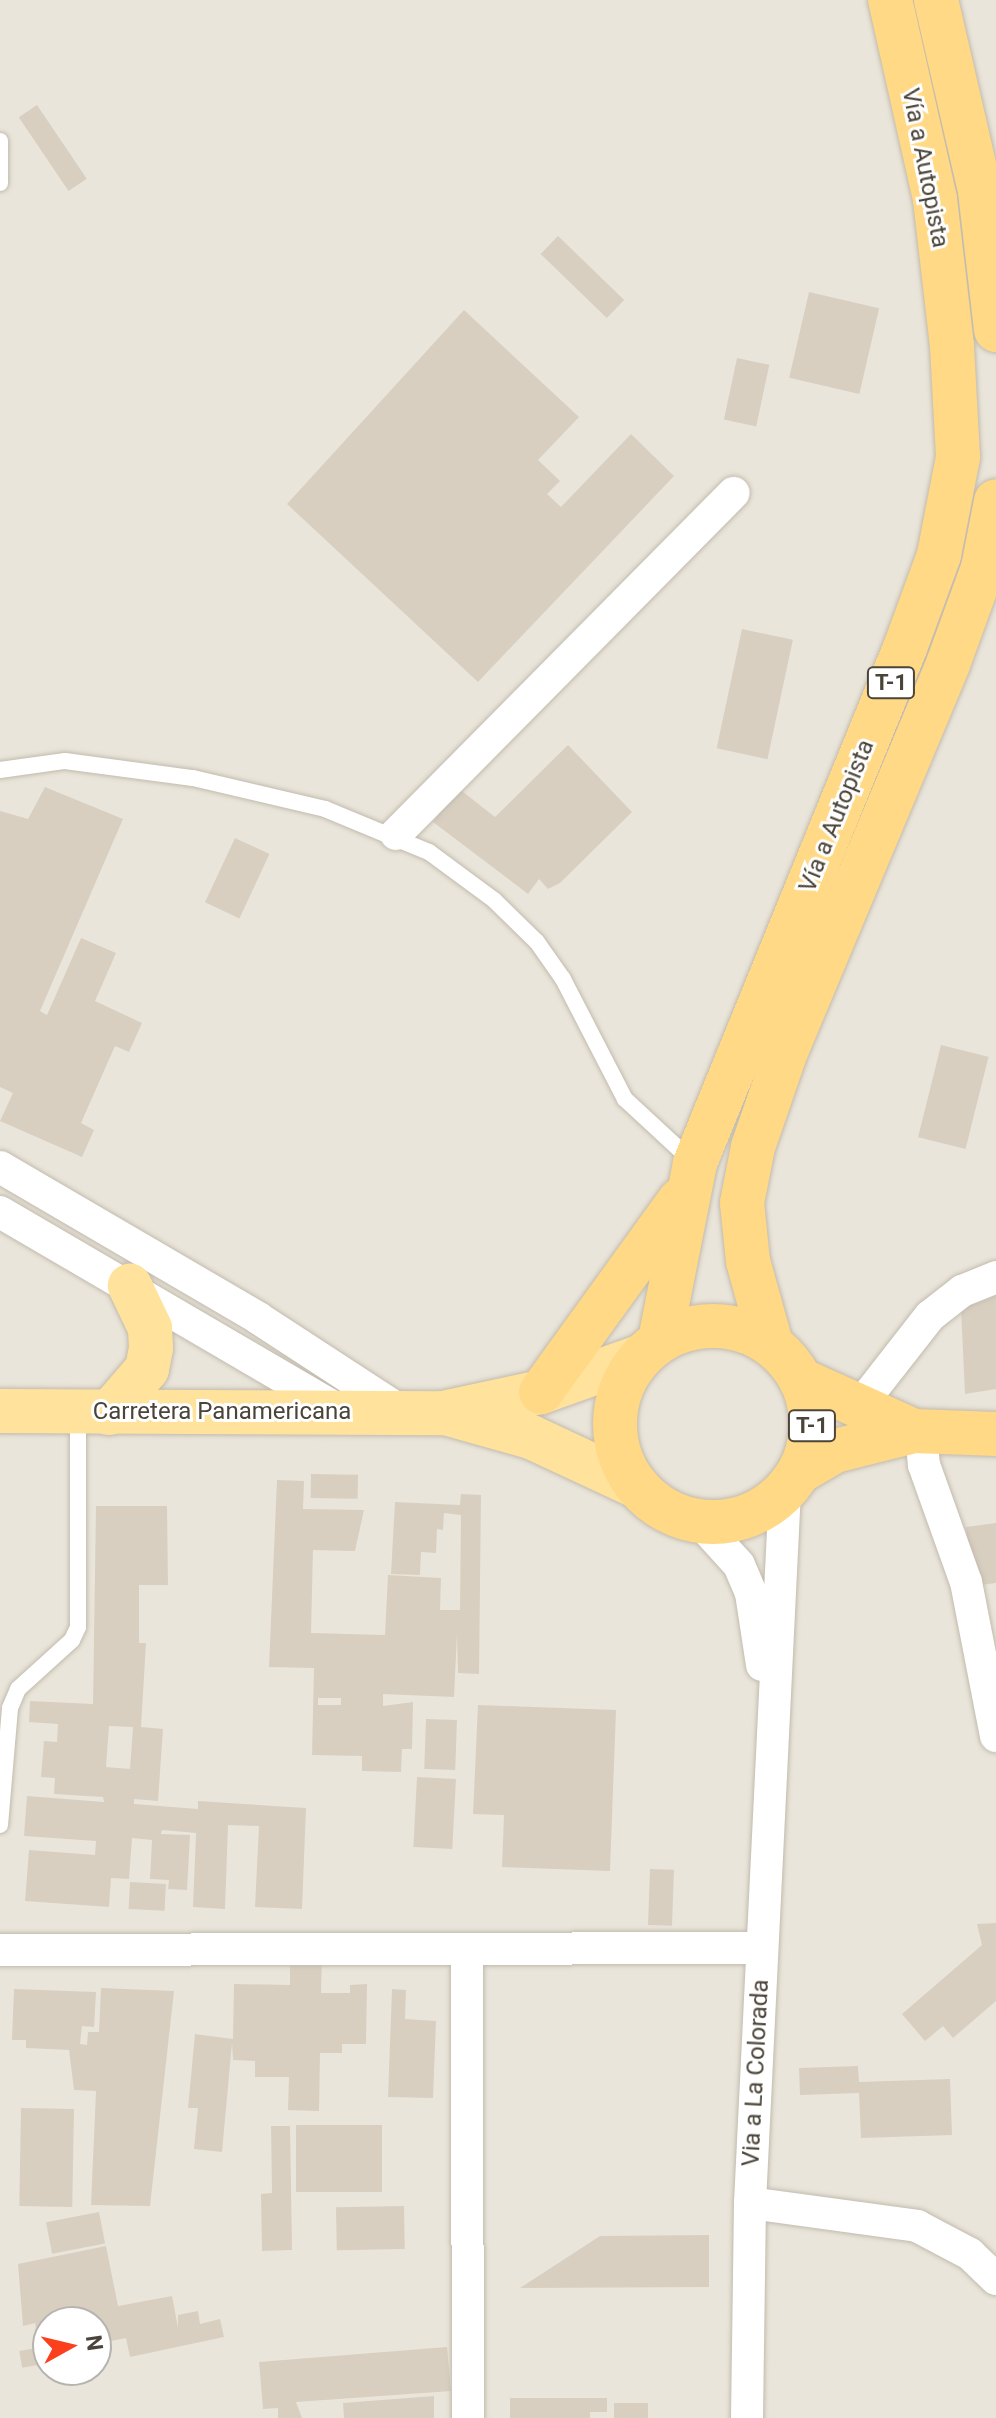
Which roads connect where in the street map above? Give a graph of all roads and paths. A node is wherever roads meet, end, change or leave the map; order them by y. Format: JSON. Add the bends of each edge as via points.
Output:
{"nodes":[{"id":1,"x":890,"y":0,"type":"edge"},
{"id":2,"x":936,"y":0,"type":"edge"},
{"id":3,"x":0,"y":141,"type":"edge"},
{"id":4,"x":0,"y":183,"type":"edge"},
{"id":5,"x":994,"y":303,"type":"edge"},
{"id":6,"x":734,"y":493,"type":"dead end"},
{"id":7,"x":996,"y":501,"type":"edge"},
{"id":8,"x":0,"y":770,"type":"edge"},
{"id":9,"x":396,"y":834,"type":"junction"},
{"id":10,"x":0,"y":1167,"type":"edge"},
{"id":11,"x":692,"y":1176,"type":"junction"},
{"id":12,"x":0,"y":1212,"type":"edge"},
{"id":13,"x":996,"y":1277,"type":"edge"},
{"id":14,"x":130,"y":1286,"type":"junction"},
{"id":15,"x":771,"y":1344,"type":"junction"},
{"id":16,"x":651,"y":1348,"type":"junction"},
{"id":17,"x":801,"y":1380,"type":"junction"},
{"id":18,"x":541,"y":1392,"type":"junction"},
{"id":19,"x":858,"y":1408,"type":"junction"},
{"id":20,"x":0,"y":1411,"type":"edge"},
{"id":21,"x":340,"y":1411,"type":"junction"},
{"id":22,"x":93,"y":1413,"type":"junction"},
{"id":23,"x":424,"y":1413,"type":"junction"},
{"id":24,"x":918,"y":1432,"type":"junction"},
{"id":25,"x":996,"y":1434,"type":"edge"},
{"id":26,"x":792,"y":1482,"type":"junction"},
{"id":27,"x":638,"y":1487,"type":"junction"},
{"id":28,"x":699,"y":1521,"type":"junction"},
{"id":29,"x":772,"y":1727,"type":"junction"},
{"id":30,"x":996,"y":1736,"type":"edge"},
{"id":31,"x":0,"y":1825,"type":"edge"},
{"id":32,"x":762,"y":1948,"type":"junction"},
{"id":33,"x":0,"y":1950,"type":"edge"},
{"id":34,"x":467,"y":1952,"type":"junction"},
{"id":35,"x":750,"y":2203,"type":"junction"},
{"id":36,"x":996,"y":2279,"type":"edge"},
{"id":37,"x":468,"y":2418,"type":"edge"},
{"id":38,"x":747,"y":2418,"type":"edge"}],
"edges":[{"from":1,"to":11,"type":"highway","name":"Vía a Autopista","number":"T-1","via":[[935,199],[958,457],[939,555],[905,648]]},
{"from":2,"to":5,"type":"highway","name":"Vía a Autopista","via":[[980,191]]},
{"from":3,"to":4,"type":"lane"},
{"from":6,"to":9,"type":"street"},
{"from":7,"to":15,"type":"highway","name":"Vía a Autopista","number":"T-1","via":[[983,568],[948,664],[785,1054],[753,1147],[742,1203],[748,1261]]},
{"from":8,"to":9,"type":"lane","via":[[65,761],[148,770],[325,809]]},
{"from":9,"to":11,"type":"lane","via":[[463,874],[537,942],[563,979],[625,1099]]},
{"from":10,"to":23,"type":"street"},
{"from":11,"to":16,"type":"highway","name":"Vía a Autopista","number":"T-1"},
{"from":11,"to":18,"type":"highway"},
{"from":12,"to":14,"type":"street"},
{"from":13,"to":19,"type":"street","via":[[962,1291],[930,1316]]},
{"from":14,"to":21,"type":"street"},
{"from":14,"to":22,"type":"main road","via":[[150,1328],[147,1369]]},
{"from":15,"to":16,"type":"highway","number":"T-1","via":[[751,1332],[704,1325]]},
{"from":15,"to":17,"type":"highway","number":"T-1"},
{"from":16,"to":18,"type":"main road","name":"Carretera Panamericana"},
{"from":16,"to":27,"type":"highway","number":"T-1","via":[[627,1375],[615,1421],[625,1467]]},
{"from":17,"to":19,"type":"highway","number":"T-1"},
{"from":17,"to":26,"type":"highway","number":"T-1","via":[[812,1427]]},
{"from":18,"to":23,"type":"main road","name":"Carretera Panamericana"},
{"from":19,"to":24,"type":"highway","number":"T-1"},
{"from":20,"to":22,"type":"main road","name":"Carretera Panamericana"},
{"from":21,"to":22,"type":"main road","name":"Carretera Panamericana"},
{"from":21,"to":23,"type":"main road","name":"Carretera Panamericana"},
{"from":22,"to":31,"type":"lane","via":[[78,1627],[72,1640],[18,1689],[3,1759]]},
{"from":23,"to":27,"type":"main road","name":"Carretera Panamericana","via":[[531,1437]]},
{"from":24,"to":25,"type":"highway","number":"T-1"},
{"from":24,"to":26,"type":"highway","number":"T-1","via":[[835,1451]]},
{"from":24,"to":30,"type":"street","via":[[924,1465],[966,1582]]},
{"from":26,"to":28,"type":"highway","number":"T-1","via":[[746,1517]]},
{"from":26,"to":29,"type":"street","name":"Via a La Colorada"},
{"from":27,"to":28,"type":"highway","number":"T-1","via":[[676,1515]]},
{"from":28,"to":29,"type":"street","name":"Via a La Colorada","via":[[725,1546],[751,1593]]},
{"from":29,"to":32,"type":"street","name":"Via a La Colorada"},
{"from":32,"to":34,"type":"street"},
{"from":32,"to":35,"type":"street","name":"Via a La Colorada"},
{"from":33,"to":34,"type":"street"},
{"from":34,"to":37,"type":"street"},
{"from":35,"to":36,"type":"street","via":[[917,2226],[970,2254]]},
{"from":35,"to":38,"type":"street","name":"Via a La Colorada"}]}
